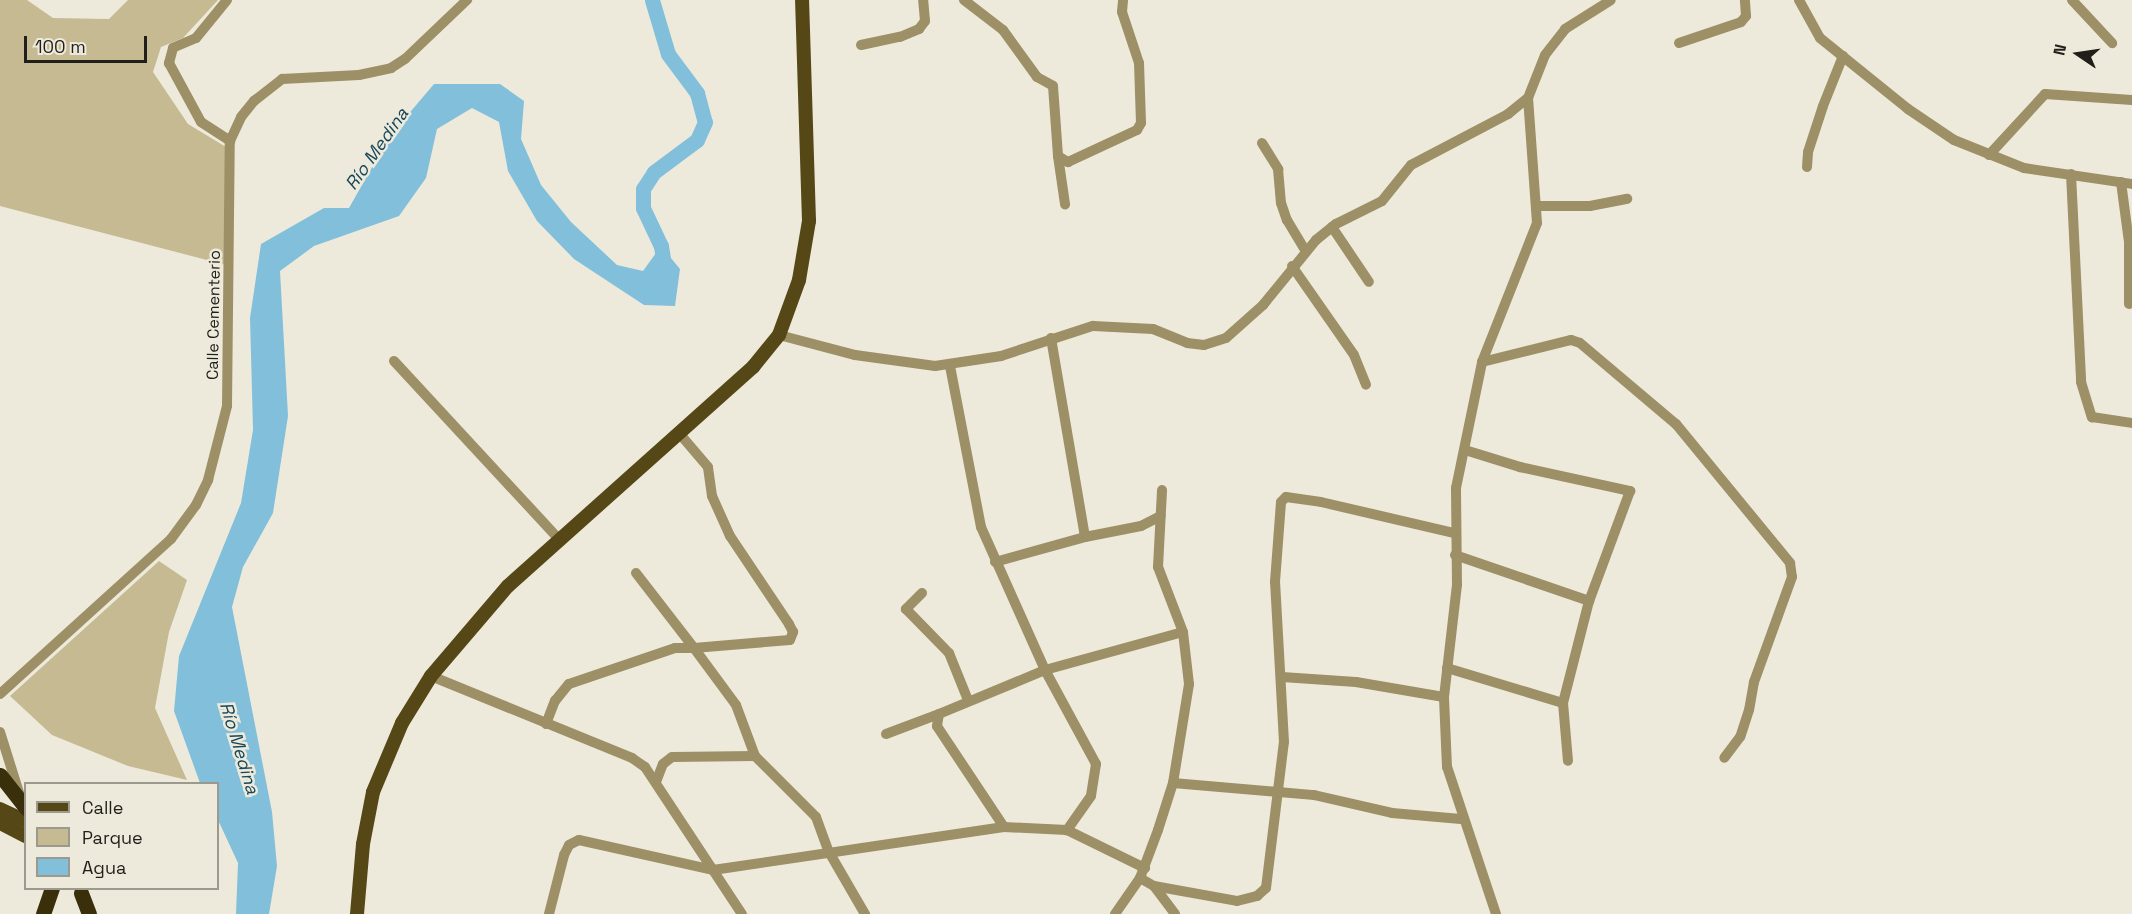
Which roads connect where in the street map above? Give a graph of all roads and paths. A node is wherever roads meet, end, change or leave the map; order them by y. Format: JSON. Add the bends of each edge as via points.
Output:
{"nodes":[{"id":1,"x":227,"y":0,"type":"edge"},
{"id":2,"x":466,"y":0,"type":"edge"},
{"id":3,"x":802,"y":0,"type":"edge"},
{"id":4,"x":923,"y":0,"type":"edge"},
{"id":5,"x":964,"y":0,"type":"edge"},
{"id":6,"x":1123,"y":0,"type":"edge"},
{"id":7,"x":1611,"y":0,"type":"edge"},
{"id":8,"x":1745,"y":0,"type":"edge"},
{"id":9,"x":1798,"y":0,"type":"edge"},
{"id":10,"x":2072,"y":0,"type":"edge"},
{"id":11,"x":1679,"y":43,"type":"dead end"},
{"id":12,"x":2112,"y":43,"type":"dead end"},
{"id":13,"x":861,"y":45,"type":"dead end"},
{"id":14,"x":1844,"y":56,"type":"junction"},
{"id":15,"x":1528,"y":99,"type":"junction"},
{"id":16,"x":2132,"y":100,"type":"edge"},
{"id":17,"x":230,"y":141,"type":"junction"},
{"id":18,"x":1262,"y":142,"type":"dead end"},
{"id":19,"x":1989,"y":155,"type":"junction"},
{"id":20,"x":1058,"y":156,"type":"junction"},
{"id":21,"x":1808,"y":167,"type":"dead end"},
{"id":22,"x":2071,"y":174,"type":"junction"},
{"id":23,"x":2127,"y":183,"type":"edge"},
{"id":24,"x":1627,"y":199,"type":"dead end"},
{"id":25,"x":1065,"y":204,"type":"dead end"},
{"id":26,"x":1536,"y":206,"type":"junction"},
{"id":27,"x":1332,"y":226,"type":"junction"},
{"id":28,"x":1305,"y":250,"type":"junction"},
{"id":29,"x":1292,"y":266,"type":"junction"},
{"id":30,"x":1369,"y":282,"type":"dead end"},
{"id":31,"x":2129,"y":304,"type":"dead end"},
{"id":32,"x":779,"y":335,"type":"junction"},
{"id":33,"x":1052,"y":338,"type":"junction"},
{"id":34,"x":394,"y":361,"type":"dead end"},
{"id":35,"x":1482,"y":362,"type":"junction"},
{"id":36,"x":950,"y":366,"type":"junction"},
{"id":37,"x":1366,"y":385,"type":"dead end"},
{"id":38,"x":2132,"y":423,"type":"edge"},
{"id":39,"x":679,"y":433,"type":"junction"},
{"id":40,"x":1465,"y":450,"type":"junction"},
{"id":41,"x":1162,"y":490,"type":"dead end"},
{"id":42,"x":1161,"y":516,"type":"junction"},
{"id":43,"x":1454,"y":532,"type":"junction"},
{"id":44,"x":1085,"y":537,"type":"junction"},
{"id":45,"x":559,"y":539,"type":"junction"},
{"id":46,"x":1455,"y":555,"type":"junction"},
{"id":47,"x":995,"y":562,"type":"junction"},
{"id":48,"x":636,"y":573,"type":"dead end"},
{"id":49,"x":922,"y":593,"type":"dead end"},
{"id":50,"x":1589,"y":602,"type":"junction"},
{"id":51,"x":1183,"y":632,"type":"junction"},
{"id":52,"x":694,"y":648,"type":"junction"},
{"id":53,"x":1447,"y":668,"type":"junction"},
{"id":54,"x":1045,"y":670,"type":"junction"},
{"id":55,"x":431,"y":676,"type":"junction"},
{"id":56,"x":1282,"y":677,"type":"junction"},
{"id":57,"x":0,"y":694,"type":"edge"},
{"id":58,"x":1444,"y":697,"type":"junction"},
{"id":59,"x":969,"y":700,"type":"junction"},
{"id":60,"x":1563,"y":703,"type":"junction"},
{"id":61,"x":939,"y":714,"type":"junction"},
{"id":62,"x":546,"y":724,"type":"junction"},
{"id":63,"x":0,"y":732,"type":"edge"},
{"id":64,"x":886,"y":734,"type":"dead end"},
{"id":65,"x":755,"y":756,"type":"junction"},
{"id":66,"x":1724,"y":758,"type":"dead end"},
{"id":67,"x":1568,"y":760,"type":"dead end"},
{"id":68,"x":0,"y":775,"type":"edge"},
{"id":69,"x":656,"y":782,"type":"junction"},
{"id":70,"x":1173,"y":783,"type":"junction"},
{"id":71,"x":1279,"y":792,"type":"junction"},
{"id":72,"x":24,"y":806,"type":"edge"},
{"id":73,"x":0,"y":809,"type":"edge"},
{"id":74,"x":1461,"y":819,"type":"junction"},
{"id":75,"x":24,"y":820,"type":"edge"},
{"id":76,"x":0,"y":823,"type":"edge"},
{"id":77,"x":1004,"y":827,"type":"junction"},
{"id":78,"x":1067,"y":830,"type":"junction"},
{"id":79,"x":24,"y":835,"type":"edge"},
{"id":80,"x":829,"y":852,"type":"junction"},
{"id":81,"x":713,"y":870,"type":"junction"},
{"id":82,"x":1143,"y":873,"type":"junction"},
{"id":83,"x":1154,"y":886,"type":"junction"},
{"id":84,"x":51,"y":890,"type":"edge"},
{"id":85,"x":79,"y":890,"type":"edge"},
{"id":86,"x":43,"y":914,"type":"edge"},
{"id":87,"x":89,"y":914,"type":"edge"},
{"id":88,"x":357,"y":914,"type":"edge"},
{"id":89,"x":549,"y":914,"type":"edge"},
{"id":90,"x":742,"y":914,"type":"edge"},
{"id":91,"x":865,"y":914,"type":"edge"},
{"id":92,"x":1115,"y":914,"type":"edge"},
{"id":93,"x":1175,"y":914,"type":"edge"},
{"id":94,"x":1496,"y":914,"type":"edge"}],
"edges":[{"from":1,"to":17,"type":"street","via":[[196,38],[173,48],[169,63],[201,122]]},
{"from":2,"to":17,"type":"street","name":"Calle Cementerio","via":[[391,68],[359,75],[282,79],[254,100]]},
{"from":3,"to":32,"type":"main road","via":[[809,221],[800,280]]},
{"from":4,"to":13,"type":"street","via":[[925,21],[918,28],[900,37]]},
{"from":5,"to":20,"type":"street","via":[[1003,30],[1037,77],[1056,92]]},
{"from":6,"to":20,"type":"street","via":[[1122,12],[1139,63],[1141,123],[1137,130],[1068,162]]},
{"from":7,"to":15,"type":"street","via":[[1565,29],[1545,55]]},
{"from":8,"to":11,"type":"street","via":[[1746,16],[1741,22]]},
{"from":9,"to":14,"type":"street","via":[[1820,38]]},
{"from":10,"to":12,"type":"street"},
{"from":14,"to":19,"type":"street","via":[[1908,109],[1954,140]]},
{"from":14,"to":21,"type":"street","via":[[1808,152]]},
{"from":15,"to":26,"type":"street"},
{"from":15,"to":27,"type":"street","via":[[1508,114],[1411,165],[1382,201]]},
{"from":16,"to":19,"type":"street","via":[[2045,94]]},
{"from":17,"to":57,"type":"street","name":"Calle Cementerio","via":[[227,406],[208,480],[196,505],[171,539]]},
{"from":18,"to":28,"type":"street","via":[[1278,169],[1281,203]]},
{"from":19,"to":22,"type":"street","via":[[2024,168]]},
{"from":20,"to":25,"type":"street"},
{"from":22,"to":23,"type":"street"},
{"from":22,"to":38,"type":"street","via":[[2081,382],[2092,417]]},
{"from":23,"to":31,"type":"street"},
{"from":24,"to":26,"type":"street","via":[[1590,206]]},
{"from":26,"to":35,"type":"street","via":[[1532,241]]},
{"from":27,"to":28,"type":"street"},
{"from":27,"to":30,"type":"street"},
{"from":28,"to":29,"type":"street"},
{"from":29,"to":33,"type":"street","via":[[1263,305],[1226,338],[1204,345],[1187,343],[1153,329],[1093,326]]},
{"from":29,"to":37,"type":"street","via":[[1354,355]]},
{"from":32,"to":36,"type":"street","via":[[855,355]]},
{"from":32,"to":39,"type":"main road","via":[[753,367]]},
{"from":33,"to":36,"type":"street","via":[[1001,356]]},
{"from":33,"to":44,"type":"street"},
{"from":34,"to":45,"type":"street"},
{"from":35,"to":40,"type":"street"},
{"from":35,"to":66,"type":"street","via":[[1571,340],[1580,343],[1676,424],[1790,563],[1792,577],[1754,682],[1740,737]]},
{"from":36,"to":47,"type":"street","via":[[981,527]]},
{"from":39,"to":45,"type":"main road"},
{"from":39,"to":52,"type":"street","via":[[708,467],[712,496],[730,536],[793,632],[784,641]]},
{"from":40,"to":43,"type":"street","via":[[1456,488]]},
{"from":40,"to":50,"type":"street","via":[[1520,467],[1630,491]]},
{"from":41,"to":42,"type":"street"},
{"from":42,"to":44,"type":"street","via":[[1141,526]]},
{"from":42,"to":51,"type":"street","via":[[1158,567]]},
{"from":43,"to":46,"type":"street"},
{"from":43,"to":56,"type":"street","via":[[1286,497],[1278,509],[1275,582]]},
{"from":44,"to":47,"type":"street"},
{"from":45,"to":55,"type":"main road","via":[[508,586]]},
{"from":46,"to":50,"type":"street"},
{"from":46,"to":53,"type":"street","via":[[1457,585]]},
{"from":47,"to":54,"type":"street"},
{"from":48,"to":52,"type":"street"},
{"from":49,"to":59,"type":"street","via":[[906,609],[949,653]]},
{"from":50,"to":60,"type":"street"},
{"from":51,"to":54,"type":"street"},
{"from":51,"to":70,"type":"street","via":[[1189,684]]},
{"from":52,"to":62,"type":"street","via":[[675,648],[569,684],[555,701]]},
{"from":52,"to":65,"type":"street","via":[[736,705]]},
{"from":53,"to":58,"type":"street"},
{"from":53,"to":60,"type":"street"},
{"from":54,"to":59,"type":"street"},
{"from":54,"to":78,"type":"street","via":[[1096,764],[1091,796]]},
{"from":55,"to":62,"type":"street"},
{"from":55,"to":88,"type":"main road","via":[[402,723],[373,792],[363,844]]},
{"from":56,"to":58,"type":"street","via":[[1356,682]]},
{"from":56,"to":71,"type":"street","via":[[1284,742]]},
{"from":58,"to":74,"type":"street","via":[[1447,767]]},
{"from":59,"to":61,"type":"street"},
{"from":60,"to":67,"type":"street"},
{"from":61,"to":64,"type":"street"},
{"from":61,"to":77,"type":"street","via":[[937,726]]},
{"from":62,"to":69,"type":"street","via":[[632,758]]},
{"from":63,"to":72,"type":"street"},
{"from":65,"to":69,"type":"street","via":[[672,757],[663,764]]},
{"from":65,"to":80,"type":"street","via":[[816,817]]},
{"from":68,"to":72,"type":"highway"},
{"from":69,"to":81,"type":"street"},
{"from":70,"to":71,"type":"street"},
{"from":70,"to":82,"type":"street"},
{"from":71,"to":74,"type":"street","via":[[1392,813]]},
{"from":71,"to":83,"type":"street","via":[[1269,874],[1266,888],[1257,896],[1237,901]]},
{"from":73,"to":75,"type":"main road"},
{"from":74,"to":94,"type":"street"},
{"from":76,"to":79,"type":"main road"},
{"from":77,"to":78,"type":"street"},
{"from":77,"to":80,"type":"street"},
{"from":78,"to":82,"type":"street"},
{"from":80,"to":81,"type":"street"},
{"from":80,"to":91,"type":"street"},
{"from":81,"to":89,"type":"street","via":[[579,840],[569,844],[564,855]]},
{"from":81,"to":90,"type":"street"},
{"from":82,"to":83,"type":"street"},
{"from":82,"to":92,"type":"street"},
{"from":83,"to":93,"type":"street"},
{"from":84,"to":86,"type":"highway"},
{"from":85,"to":87,"type":"highway"}]}
